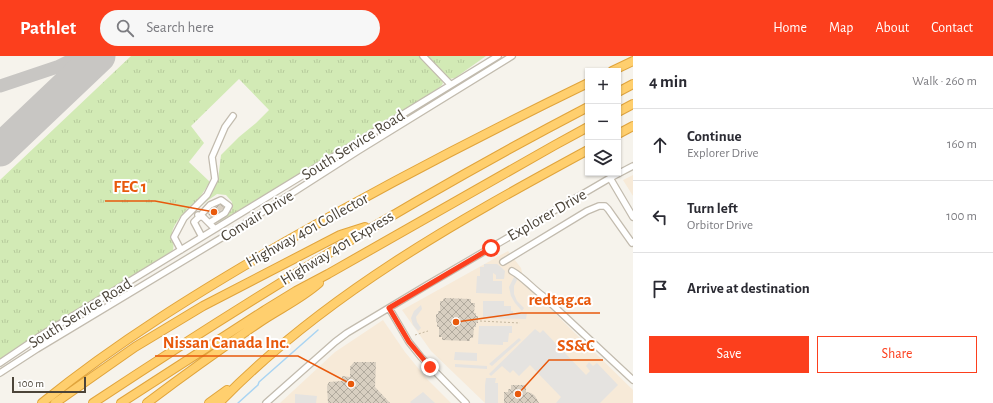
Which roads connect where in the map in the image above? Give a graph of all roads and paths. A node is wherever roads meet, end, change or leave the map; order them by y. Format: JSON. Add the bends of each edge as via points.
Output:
{"nodes":[{"id":1,"x":423,"y":56,"type":"edge"},
{"id":2,"x":498,"y":56,"type":"edge"},
{"id":3,"x":512,"y":56,"type":"edge"},
{"id":4,"x":633,"y":61,"type":"edge"},
{"id":5,"x":618,"y":68,"type":"edge"},
{"id":6,"x":450,"y":84,"type":"junction"},
{"id":7,"x":585,"y":84,"type":"edge"},
{"id":8,"x":633,"y":84,"type":"edge"},
{"id":9,"x":621,"y":90,"type":"edge"},
{"id":10,"x":633,"y":104,"type":"edge"},
{"id":11,"x":585,"y":109,"type":"edge"},
{"id":12,"x":621,"y":110,"type":"edge"},
{"id":13,"x":233,"y":116,"type":"dead end"},
{"id":14,"x":633,"y":126,"type":"edge"},
{"id":15,"x":585,"y":129,"type":"edge"},
{"id":16,"x":621,"y":132,"type":"edge"},
{"id":17,"x":585,"y":152,"type":"edge"},
{"id":18,"x":633,"y":166,"type":"edge"},
{"id":19,"x":610,"y":178,"type":"junction"},
{"id":20,"x":195,"y":208,"type":"junction"},
{"id":21,"x":199,"y":217,"type":"junction"},
{"id":22,"x":633,"y":217,"type":"edge"},
{"id":23,"x":380,"y":222,"type":"junction"},
{"id":24,"x":209,"y":223,"type":"junction"},
{"id":25,"x":215,"y":229,"type":"junction"},
{"id":26,"x":202,"y":237,"type":"junction"},
{"id":27,"x":633,"y":243,"type":"edge"},
{"id":28,"x":181,"y":250,"type":"junction"},
{"id":29,"x":503,"y":262,"type":"dead end"},
{"id":30,"x":512,"y":271,"type":"dead end"},
{"id":31,"x":328,"y":274,"type":"junction"},
{"id":32,"x":389,"y":308,"type":"junction"},
{"id":33,"x":480,"y":322,"type":"dead end"},
{"id":34,"x":520,"y":323,"type":"dead end"},
{"id":35,"x":428,"y":331,"type":"dead end"},
{"id":36,"x":415,"y":335,"type":"dead end"},
{"id":37,"x":0,"y":363,"type":"edge"},
{"id":38,"x":0,"y":373,"type":"edge"},
{"id":39,"x":244,"y":378,"type":"junction"},
{"id":40,"x":633,"y":380,"type":"edge"},
{"id":41,"x":42,"y":403,"type":"edge"},
{"id":42,"x":55,"y":403,"type":"edge"},
{"id":43,"x":93,"y":403,"type":"edge"},
{"id":44,"x":121,"y":403,"type":"edge"},
{"id":45,"x":147,"y":403,"type":"edge"},
{"id":46,"x":208,"y":403,"type":"edge"},
{"id":47,"x":219,"y":403,"type":"edge"},
{"id":48,"x":266,"y":403,"type":"edge"},
{"id":49,"x":466,"y":403,"type":"edge"}],
"edges":[{"from":1,"to":6,"type":"street"},
{"from":2,"to":6,"type":"street","name":"South Service Road"},
{"from":3,"to":38,"type":"street","name":"Convair Drive"},
{"from":4,"to":5,"type":"highway"},
{"from":6,"to":25,"type":"street","name":"South Service Road"},
{"from":7,"to":41,"type":"highway","name":"Highway 401 Collector","via":[[338,211],[258,257],[179,305],[72,379]]},
{"from":8,"to":9,"type":"highway"},
{"from":10,"to":12,"type":"highway"},
{"from":11,"to":23,"type":"highway","name":"Highway 401 Express"},
{"from":13,"to":20,"type":"street","via":[[225,127],[212,157],[215,179],[207,195]]},
{"from":14,"to":16,"type":"highway"},
{"from":15,"to":31,"type":"highway","name":"Highway 401 Express"},
{"from":17,"to":39,"type":"highway","via":[[444,231],[362,283],[285,341]]},
{"from":18,"to":19,"type":"street","name":"Explorer Drive"},
{"from":19,"to":22,"type":"street"},
{"from":19,"to":32,"type":"street","name":"Explorer Drive"},
{"from":20,"to":21,"type":"street"},
{"from":20,"to":28,"type":"street","via":[[184,218],[174,238]]},
{"from":21,"to":24,"type":"street","via":[[203,217]]},
{"from":21,"to":24,"type":"street","via":[[210,205],[221,200],[230,206],[225,213]]},
{"from":21,"to":26,"type":"street","via":[[194,222]]},
{"from":23,"to":42,"type":"highway","via":[[340,235],[203,306],[135,347]]},
{"from":23,"to":43,"type":"highway","name":"Highway 401 Express","via":[[268,289]]},
{"from":24,"to":25,"type":"street"},
{"from":25,"to":26,"type":"street","name":"South Service Road"},
{"from":26,"to":28,"type":"street","name":"South Service Road"},
{"from":27,"to":29,"type":"street","via":[[608,209],[599,206]]},
{"from":28,"to":37,"type":"street","name":"South Service Road"},
{"from":30,"to":40,"type":"street","via":[[520,275]]},
{"from":31,"to":44,"type":"highway","name":"Highway 401 Express","via":[[265,310]]},
{"from":31,"to":45,"type":"highway","via":[[310,290],[185,374]]},
{"from":32,"to":48,"type":"street","name":"Explorer Drive","via":[[335,342]]},
{"from":32,"to":49,"type":"street","via":[[420,357]]},
{"from":33,"to":34,"type":"path"},
{"from":35,"to":36,"type":"path"},
{"from":39,"to":46,"type":"highway"},
{"from":39,"to":47,"type":"highway"}]}
